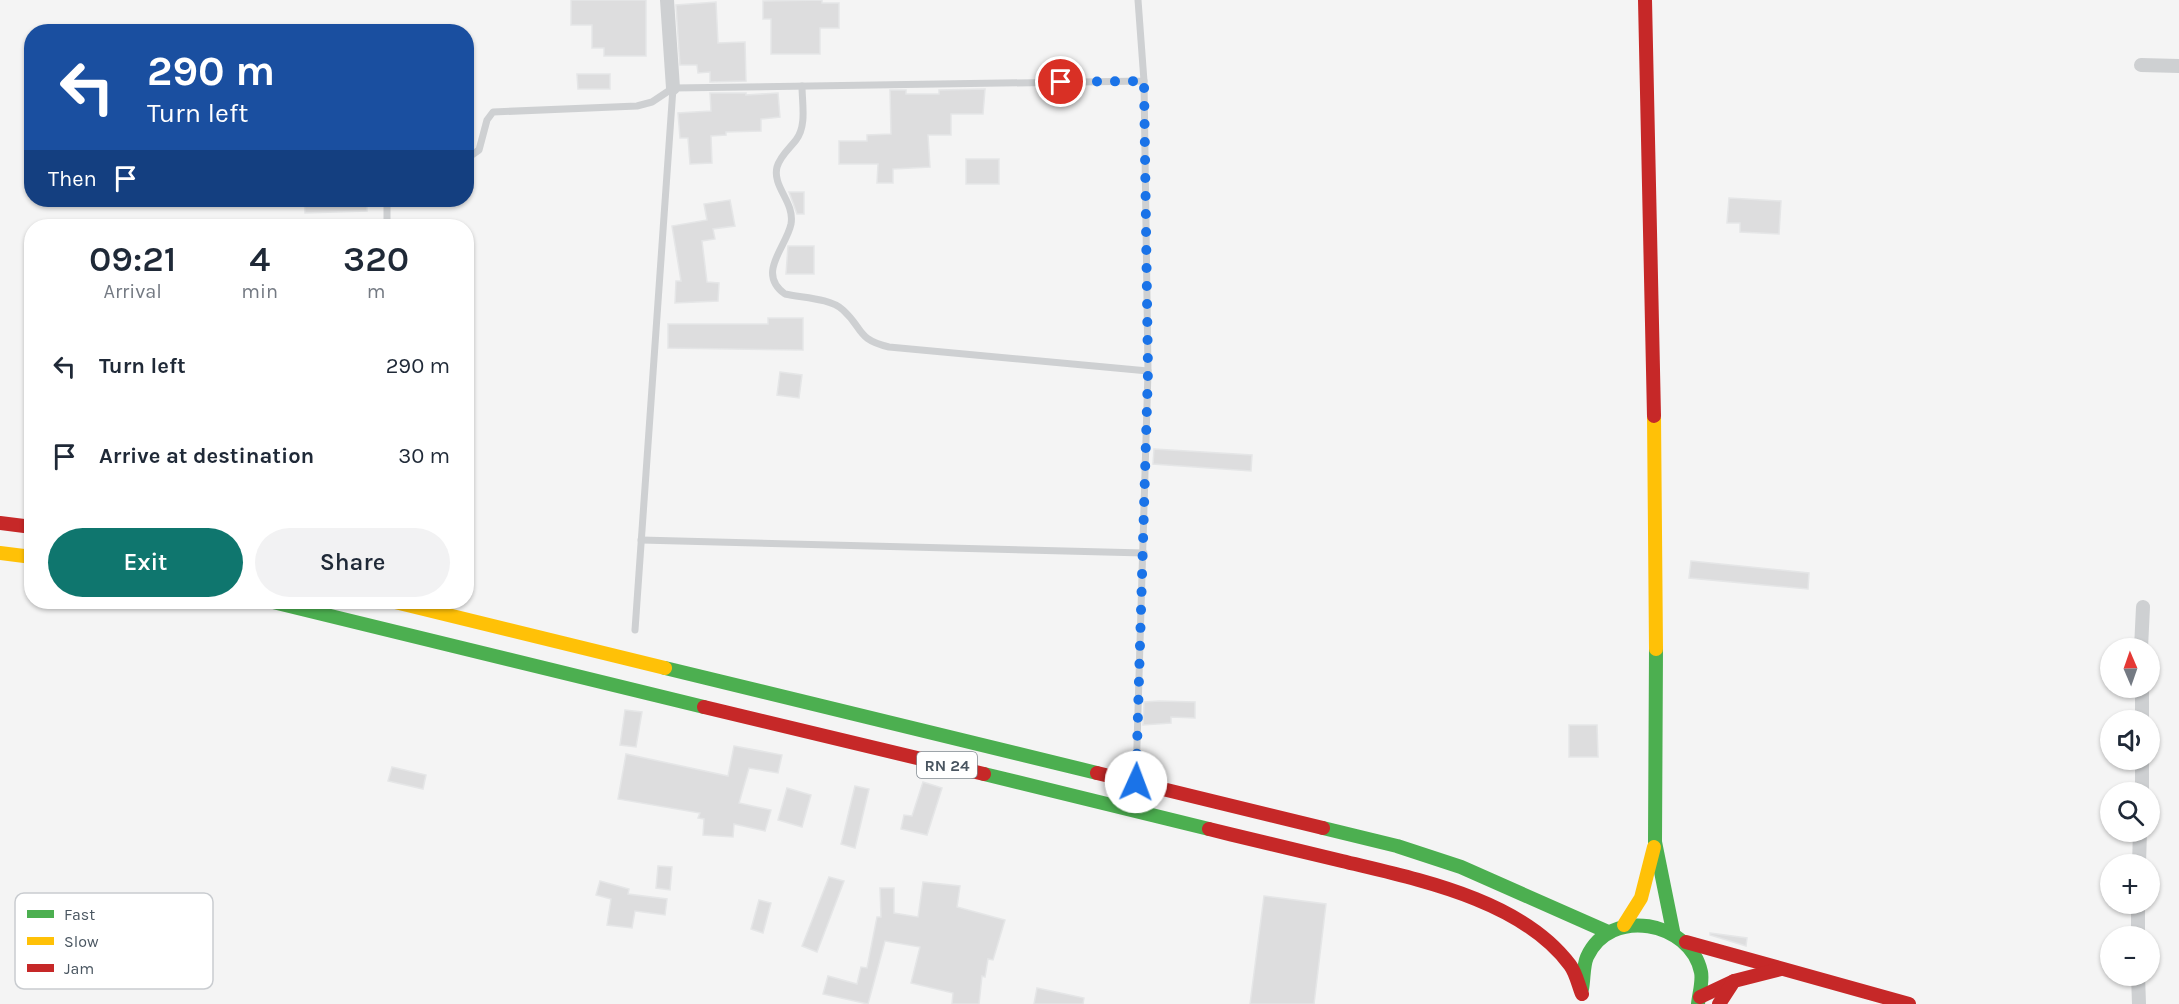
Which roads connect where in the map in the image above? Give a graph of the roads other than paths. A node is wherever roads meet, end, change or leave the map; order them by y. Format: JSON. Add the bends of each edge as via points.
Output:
{"nodes":[{"id":1,"x":667,"y":0,"type":"edge"},
{"id":2,"x":1138,"y":0,"type":"edge"},
{"id":3,"x":1645,"y":0,"type":"edge"},
{"id":4,"x":2141,"y":65,"type":"dead end"},
{"id":5,"x":2179,"y":66,"type":"edge"},
{"id":6,"x":1144,"y":81,"type":"junction"},
{"id":7,"x":802,"y":86,"type":"junction"},
{"id":8,"x":673,"y":88,"type":"junction"},
{"id":9,"x":474,"y":153,"type":"edge"},
{"id":10,"x":1148,"y":371,"type":"junction"},
{"id":11,"x":0,"y":524,"type":"edge"},
{"id":12,"x":24,"y":526,"type":"edge"},
{"id":13,"x":641,"y":540,"type":"junction"},
{"id":14,"x":0,"y":553,"type":"edge"},
{"id":15,"x":1144,"y":553,"type":"junction"},
{"id":16,"x":24,"y":556,"type":"edge"},
{"id":17,"x":2143,"y":607,"type":"dead end"},
{"id":18,"x":302,"y":609,"type":"edge"},
{"id":19,"x":424,"y":609,"type":"edge"},
{"id":20,"x":635,"y":630,"type":"dead end"},
{"id":21,"x":2141,"y":638,"type":"edge"},
{"id":22,"x":1136,"y":782,"type":"junction"},
{"id":23,"x":1655,"y":842,"type":"junction"},
{"id":24,"x":1624,"y":925,"type":"junction"},
{"id":25,"x":1608,"y":932,"type":"junction"},
{"id":26,"x":1673,"y":932,"type":"junction"},
{"id":27,"x":1686,"y":942,"type":"junction"},
{"id":28,"x":1785,"y":969,"type":"junction"},
{"id":29,"x":1734,"y":981,"type":"junction"},
{"id":30,"x":2138,"y":986,"type":"edge"},
{"id":31,"x":1584,"y":999,"type":"edge"},
{"id":32,"x":1882,"y":1000,"type":"edge"},
{"id":33,"x":1699,"y":1001,"type":"edge"},
{"id":34,"x":1719,"y":1004,"type":"edge"},
{"id":35,"x":1909,"y":1004,"type":"edge"},
{"id":36,"x":2139,"y":1004,"type":"edge"}],
"edges":[{"from":1,"to":8,"type":"street"},
{"from":2,"to":6,"type":"lane"},
{"from":3,"to":23,"type":"main road","via":[[1656,537]]},
{"from":4,"to":5,"type":"street"},
{"from":6,"to":7,"type":"lane"},
{"from":6,"to":10,"type":"lane"},
{"from":7,"to":8,"type":"lane"},
{"from":7,"to":10,"type":"lane","via":[[801,130],[777,168],[776,177],[791,209],[787,237],[774,260],[773,277],[778,289],[838,307],[862,336],[889,347]]},
{"from":8,"to":9,"type":"lane","via":[[645,105],[493,112],[479,150]]},
{"from":8,"to":13,"type":"lane"},
{"from":10,"to":15,"type":"lane"},
{"from":11,"to":12,"type":"main road"},
{"from":13,"to":15,"type":"lane"},
{"from":13,"to":20,"type":"lane"},
{"from":14,"to":16,"type":"main road"},
{"from":15,"to":22,"type":"lane"},
{"from":17,"to":21,"type":"street"},
{"from":18,"to":31,"type":"main road","number":"RN 24","via":[[1419,880],[1454,891],[1524,925],[1571,966]]},
{"from":19,"to":22,"type":"main road","number":"RN 24"},
{"from":22,"to":25,"type":"main road","number":"RN 24","via":[[1397,846],[1461,867]]},
{"from":23,"to":24,"type":"main road","via":[[1641,897]]},
{"from":23,"to":26,"type":"main road"},
{"from":24,"to":25,"type":"main road"},
{"from":24,"to":26,"type":"main road","via":[[1640,922]]},
{"from":25,"to":31,"type":"main road","via":[[1586,959],[1581,976]]},
{"from":26,"to":27,"type":"main road"},
{"from":27,"to":28,"type":"main road"},
{"from":27,"to":33,"type":"main road","via":[[1697,959],[1702,978]]},
{"from":28,"to":29,"type":"main road"},
{"from":28,"to":32,"type":"main road"},
{"from":29,"to":33,"type":"main road"},
{"from":29,"to":34,"type":"main road"},
{"from":30,"to":36,"type":"street"},
{"from":32,"to":35,"type":"main road"}]}
